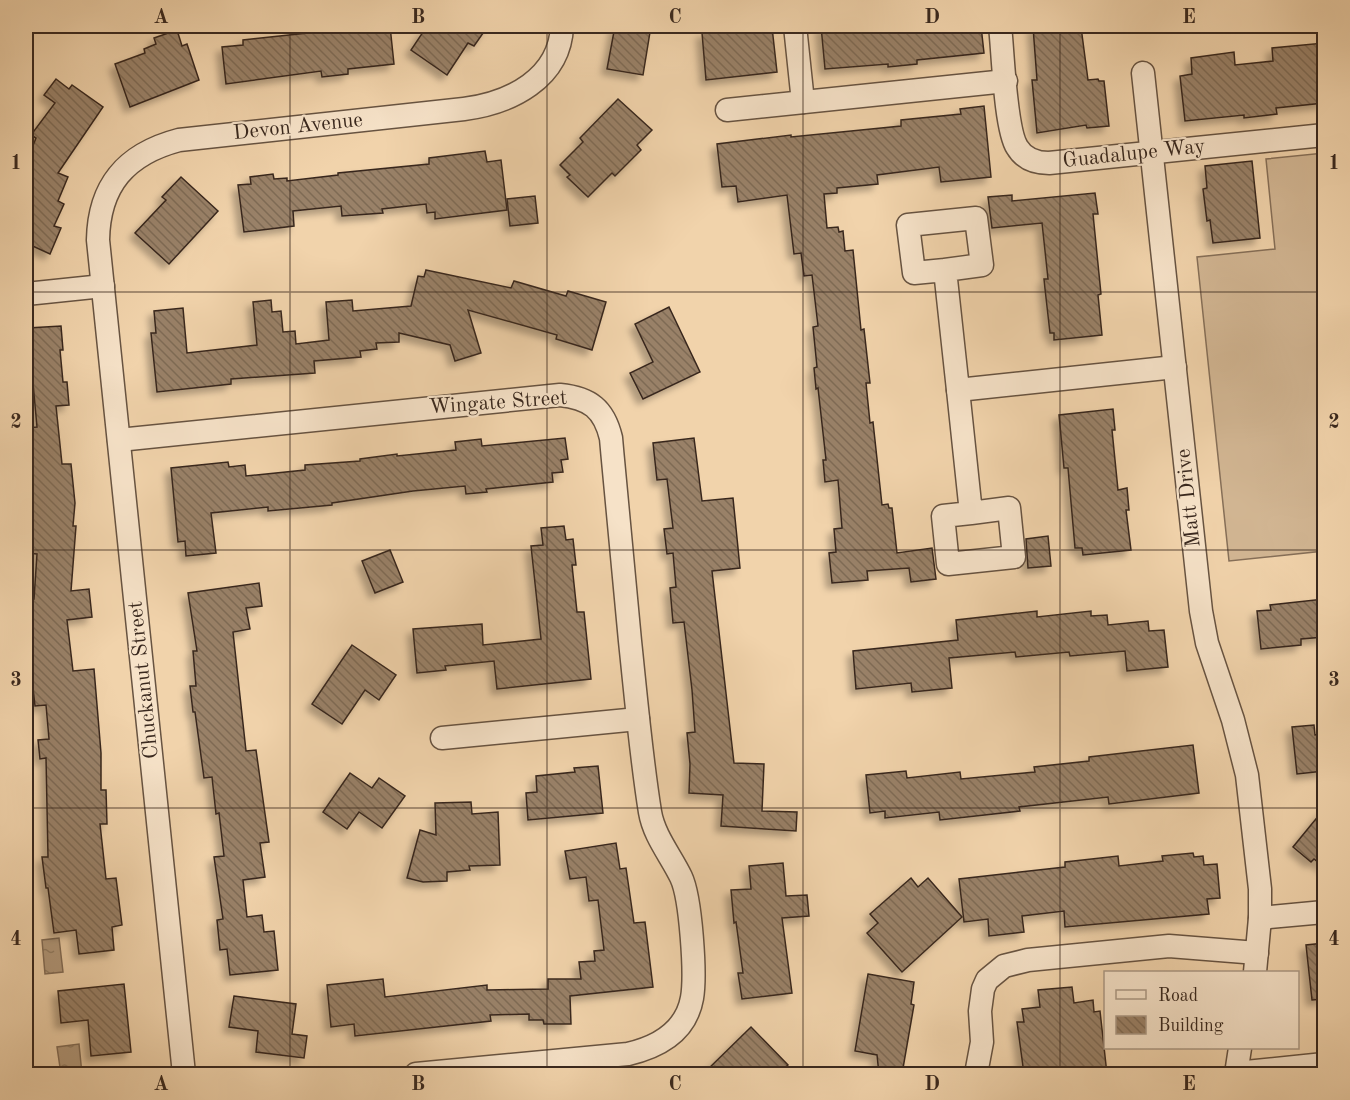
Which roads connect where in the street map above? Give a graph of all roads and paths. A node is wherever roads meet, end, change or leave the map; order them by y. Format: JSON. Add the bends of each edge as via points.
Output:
{"nodes":[{"id":1,"x":562,"y":26,"type":"edge"},
{"id":2,"x":795,"y":26,"type":"edge"},
{"id":3,"x":1000,"y":26,"type":"edge"},
{"id":4,"x":1143,"y":73,"type":"dead end"},
{"id":5,"x":1006,"y":81,"type":"junction"},
{"id":6,"x":803,"y":102,"type":"junction"},
{"id":7,"x":727,"y":110,"type":"dead end"},
{"id":8,"x":1324,"y":135,"type":"edge"},
{"id":9,"x":1150,"y":153,"type":"junction"},
{"id":10,"x":945,"y":270,"type":"dead end"},
{"id":11,"x":103,"y":286,"type":"junction"},
{"id":12,"x":26,"y":294,"type":"edge"},
{"id":13,"x":1175,"y":367,"type":"junction"},
{"id":14,"x":958,"y":390,"type":"junction"},
{"id":15,"x":120,"y":440,"type":"junction"},
{"id":16,"x":971,"y":513,"type":"dead end"},
{"id":17,"x":638,"y":718,"type":"junction"},
{"id":18,"x":442,"y":738,"type":"dead end"},
{"id":19,"x":1324,"y":912,"type":"edge"},
{"id":20,"x":1260,"y":918,"type":"junction"},
{"id":21,"x":1256,"y":963,"type":"edge"},
{"id":22,"x":1240,"y":1049,"type":"edge"},
{"id":23,"x":1324,"y":1064,"type":"edge"},
{"id":24,"x":184,"y":1074,"type":"edge"},
{"id":25,"x":416,"y":1074,"type":"edge"},
{"id":26,"x":976,"y":1074,"type":"edge"},
{"id":27,"x":1236,"y":1074,"type":"edge"}],
"edges":[{"from":1,"to":11,"type":"street","name":"Devon Avenue","via":[[559,44],[538,78],[526,89],[488,106],[179,140],[141,154],[124,167],[102,207],[98,240]]},
{"from":2,"to":6,"type":"street"},
{"from":3,"to":5,"type":"street","name":"Guadalupe Way"},
{"from":4,"to":9,"type":"street","name":"Matt Drive"},
{"from":5,"to":6,"type":"street"},
{"from":5,"to":9,"type":"street","name":"Guadalupe Way","via":[[1013,138],[1020,152],[1033,161],[1049,163]]},
{"from":6,"to":7,"type":"street"},
{"from":8,"to":9,"type":"street","name":"Guadalupe Way"},
{"from":9,"to":13,"type":"street","name":"Matt Drive"},
{"from":10,"to":14,"type":"street"},
{"from":11,"to":12,"type":"street"},
{"from":11,"to":15,"type":"street","name":"Chuckanut Street"},
{"from":13,"to":14,"type":"street"},
{"from":13,"to":20,"type":"street","name":"Matt Drive","via":[[1201,611],[1247,775],[1259,872]]},
{"from":14,"to":16,"type":"street"},
{"from":15,"to":17,"type":"street","name":"Wingate Street","via":[[560,394],[588,402],[606,421],[611,438]]},
{"from":15,"to":24,"type":"street","name":"Chuckanut Street"},
{"from":17,"to":18,"type":"street"},
{"from":17,"to":25,"type":"street","name":"Wingate Street","via":[[653,824],[682,878],[687,897],[694,987],[679,1028],[658,1045],[628,1054]]},
{"from":19,"to":20,"type":"street"},
{"from":20,"to":21,"type":"street","name":"Matt Drive"},
{"from":21,"to":26,"type":"street","via":[[1169,946],[1028,960],[1004,966],[987,980],[983,989],[982,1042]]},
{"from":22,"to":27,"type":"street"},
{"from":23,"to":27,"type":"street"}]}
